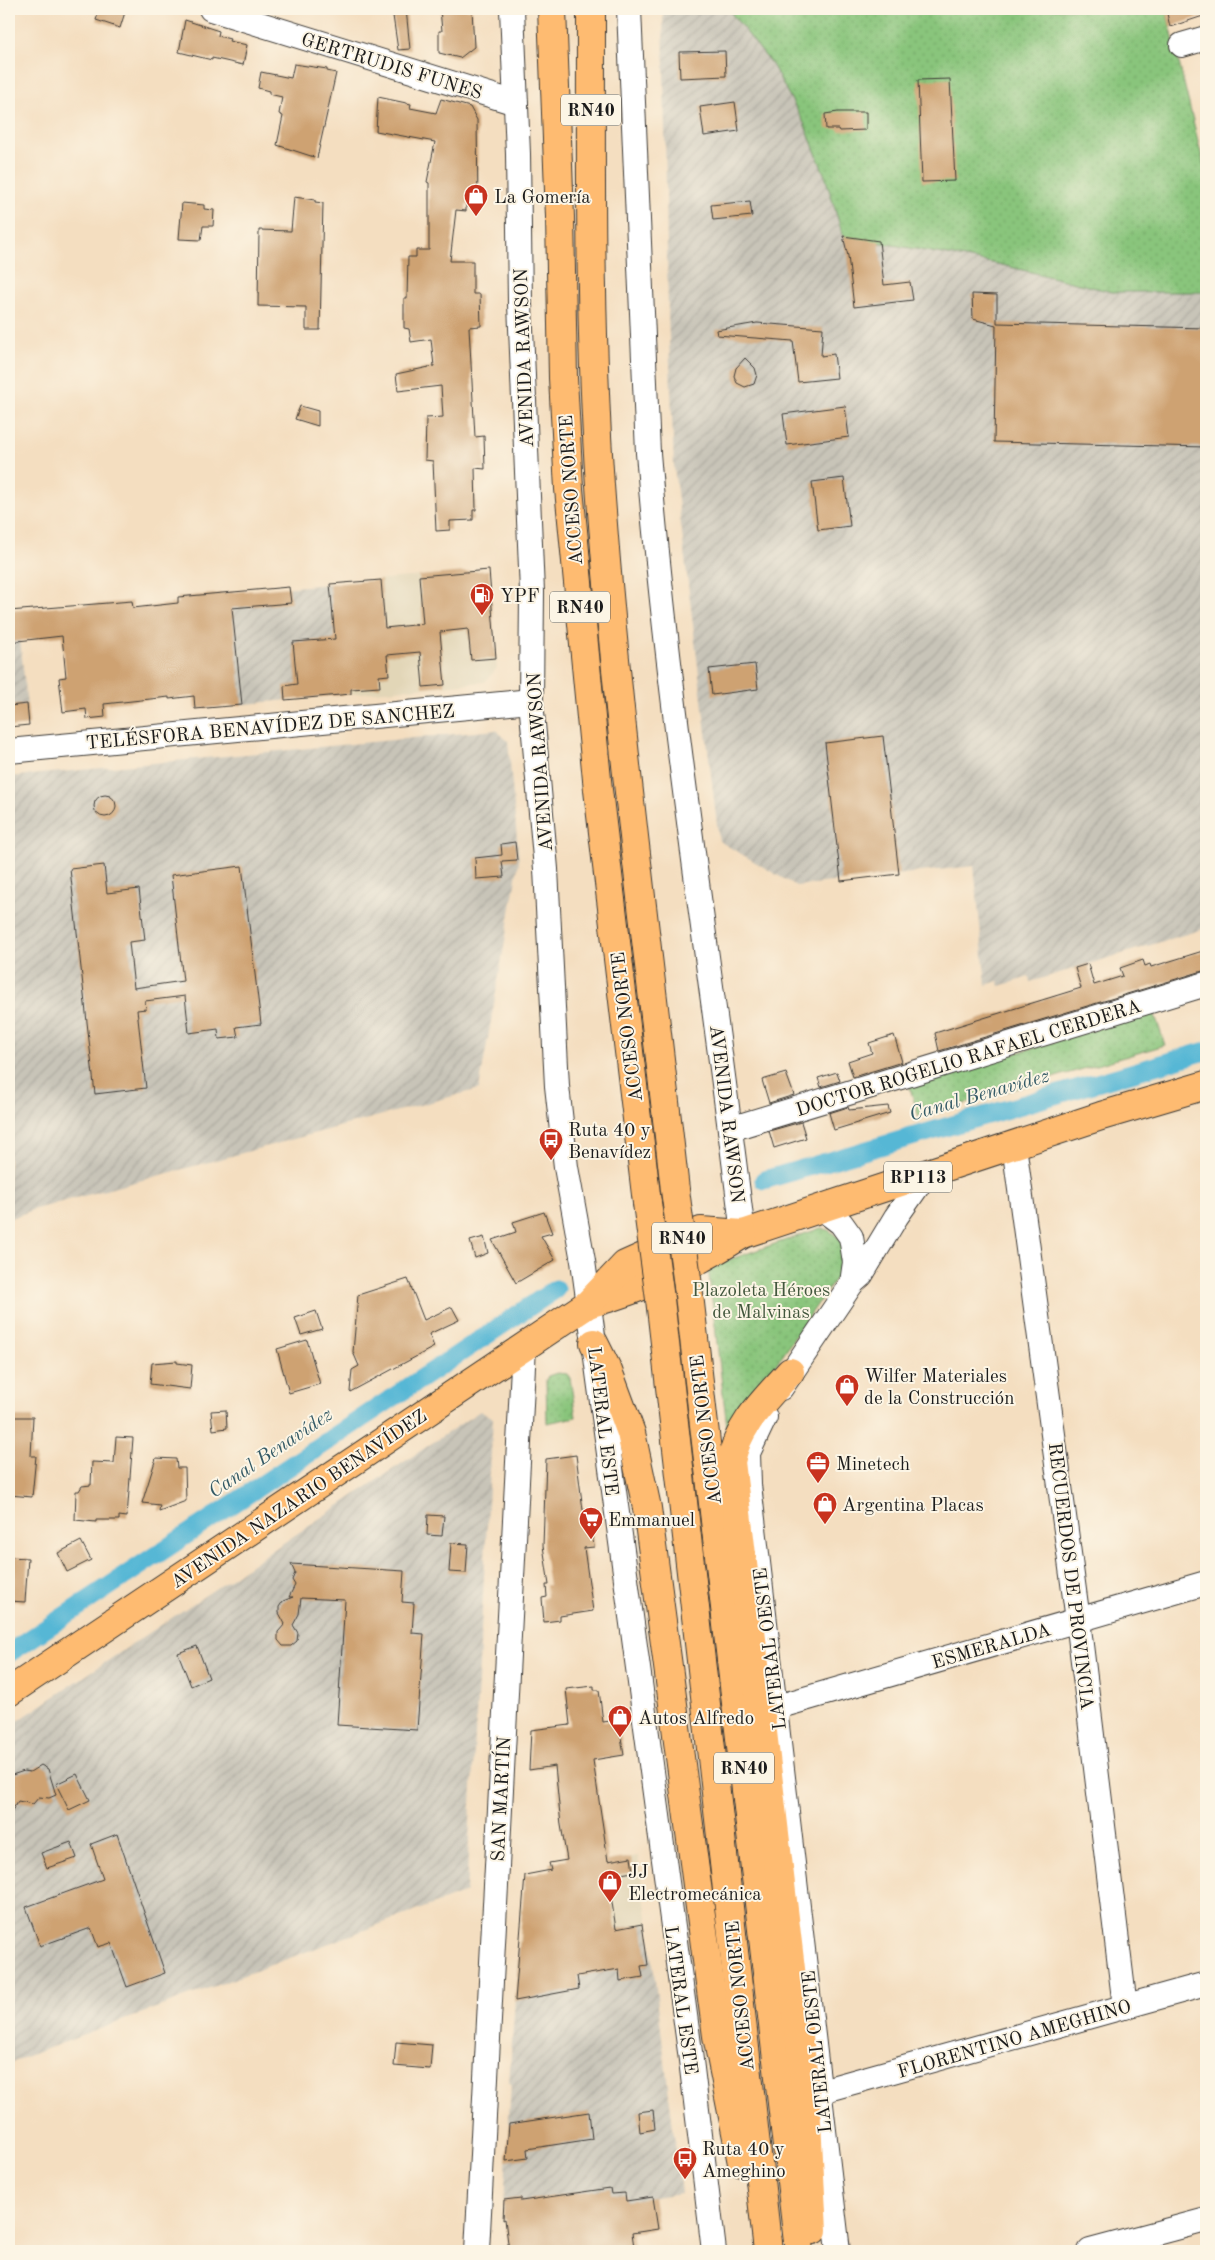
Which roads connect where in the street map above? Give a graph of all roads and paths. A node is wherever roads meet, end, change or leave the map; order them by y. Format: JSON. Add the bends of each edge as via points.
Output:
{"nodes":[{"id":1,"x":211,"y":9,"type":"edge"},
{"id":2,"x":512,"y":9,"type":"edge"},
{"id":3,"x":552,"y":9,"type":"edge"},
{"id":4,"x":591,"y":9,"type":"edge"},
{"id":5,"x":629,"y":9,"type":"edge"},
{"id":6,"x":1206,"y":38,"type":"edge"},
{"id":7,"x":1182,"y":45,"type":"dead end"},
{"id":8,"x":516,"y":103,"type":"junction"},
{"id":9,"x":531,"y":701,"type":"junction"},
{"id":10,"x":9,"y":750,"type":"edge"},
{"id":11,"x":1206,"y":984,"type":"edge"},
{"id":12,"x":1206,"y":1085,"type":"edge"},
{"id":13,"x":730,"y":1129,"type":"junction"},
{"id":14,"x":1014,"y":1145,"type":"junction"},
{"id":15,"x":926,"y":1174,"type":"junction"},
{"id":16,"x":821,"y":1208,"type":"junction"},
{"id":17,"x":743,"y":1234,"type":"junction"},
{"id":18,"x":852,"y":1283,"type":"junction"},
{"id":19,"x":588,"y":1304,"type":"junction"},
{"id":20,"x":594,"y":1343,"type":"junction"},
{"id":21,"x":524,"y":1347,"type":"junction"},
{"id":22,"x":790,"y":1372,"type":"junction"},
{"id":23,"x":1206,"y":1583,"type":"edge"},
{"id":24,"x":1078,"y":1620,"type":"junction"},
{"id":25,"x":9,"y":1692,"type":"edge"},
{"id":26,"x":776,"y":1707,"type":"junction"},
{"id":27,"x":1206,"y":1984,"type":"edge"},
{"id":28,"x":1125,"y":2007,"type":"junction"},
{"id":29,"x":821,"y":2091,"type":"junction"},
{"id":30,"x":1206,"y":2220,"type":"edge"},
{"id":31,"x":476,"y":2251,"type":"edge"},
{"id":32,"x":711,"y":2251,"type":"edge"},
{"id":33,"x":764,"y":2251,"type":"edge"},
{"id":34,"x":768,"y":2251,"type":"edge"},
{"id":35,"x":799,"y":2251,"type":"edge"},
{"id":36,"x":814,"y":2251,"type":"edge"},
{"id":37,"x":838,"y":2251,"type":"edge"},
{"id":38,"x":1090,"y":2251,"type":"edge"}],
"edges":[{"from":1,"to":8,"type":"street","name":"GERTRUDIS FUNES"},
{"from":2,"to":8,"type":"street","name":"AVENIDA RAWSON"},
{"from":3,"to":34,"type":"main road","name":"ACCESO NORTE","number":"RN40","bridge":true,"via":[[569,489],[598,790],[660,1298]]},
{"from":4,"to":35,"type":"main road","name":"ACCESO NORTE","number":"RN40","bridge":true,"via":[[594,366],[600,486],[619,688],[675,1190]]},
{"from":5,"to":13,"type":"street","name":"AVENIDA RAWSON","via":[[654,527],[677,734]]},
{"from":6,"to":7,"type":"street"},
{"from":8,"to":9,"type":"street","name":"AVENIDA RAWSON","via":[[520,304],[533,596]]},
{"from":9,"to":10,"type":"street","name":"TELÉSFORA BENAVÍDEZ DE SANCHEZ"},
{"from":9,"to":19,"type":"street","name":"AVENIDA RAWSON","via":[[546,869],[556,1086]]},
{"from":11,"to":13,"type":"street","name":"DOCTOR ROGELIO RAFAEL CERDERA"},
{"from":12,"to":14,"type":"main road","name":"AVENIDA NAZARIO BENAVÍDEZ","number":"RP113"},
{"from":13,"to":17,"type":"street","name":"AVENIDA RAWSON"},
{"from":14,"to":15,"type":"main road","name":"AVENIDA NAZARIO BENAVÍDEZ","number":"RP113"},
{"from":14,"to":24,"type":"street","name":"RECUERDOS DE PROVINCIA"},
{"from":15,"to":16,"type":"main road","name":"AVENIDA NAZARIO BENAVÍDEZ","number":"RP113"},
{"from":15,"to":18,"type":"street"},
{"from":16,"to":17,"type":"main road","name":"AVENIDA NAZARIO BENAVÍDEZ","number":"RP113"},
{"from":16,"to":18,"type":"street","name":"LATERAL OESTE","via":[[841,1223],[850,1237],[855,1262]]},
{"from":17,"to":19,"type":"main road","name":"AVENIDA NAZARIO BENAVÍDEZ","number":"RP113","via":[[706,1257],[640,1288]]},
{"from":18,"to":22,"type":"street","name":"LATERAL OESTE"},
{"from":19,"to":20,"type":"street","name":"LATERAL ESTE"},
{"from":19,"to":21,"type":"main road","name":"AVENIDA NAZARIO BENAVÍDEZ","number":"RP113"},
{"from":20,"to":32,"type":"street","name":"LATERAL ESTE","via":[[688,2042]]},
{"from":20,"to":33,"type":"main road","via":[[632,1433],[647,1508],[717,2036]]},
{"from":21,"to":25,"type":"main road","name":"AVENIDA NAZARIO BENAVÍDEZ","number":"RP113"},
{"from":21,"to":31,"type":"street","name":"SAN MARTÍN"},
{"from":22,"to":26,"type":"street","name":"LATERAL OESTE","via":[[748,1453],[749,1485]]},
{"from":22,"to":36,"type":"main road","via":[[748,1419],[731,1462],[805,2087]]},
{"from":23,"to":24,"type":"street","name":"ESMERALDA"},
{"from":24,"to":26,"type":"street","name":"ESMERALDA"},
{"from":24,"to":28,"type":"street","name":"RECUERDOS DE PROVINCIA"},
{"from":26,"to":29,"type":"street","name":"LATERAL OESTE"},
{"from":27,"to":28,"type":"street","name":"FLORENTINO AMEGHINO"},
{"from":28,"to":29,"type":"street","name":"FLORENTINO AMEGHINO"},
{"from":29,"to":37,"type":"street","name":"LATERAL OESTE"},
{"from":30,"to":38,"type":"street"}]}
